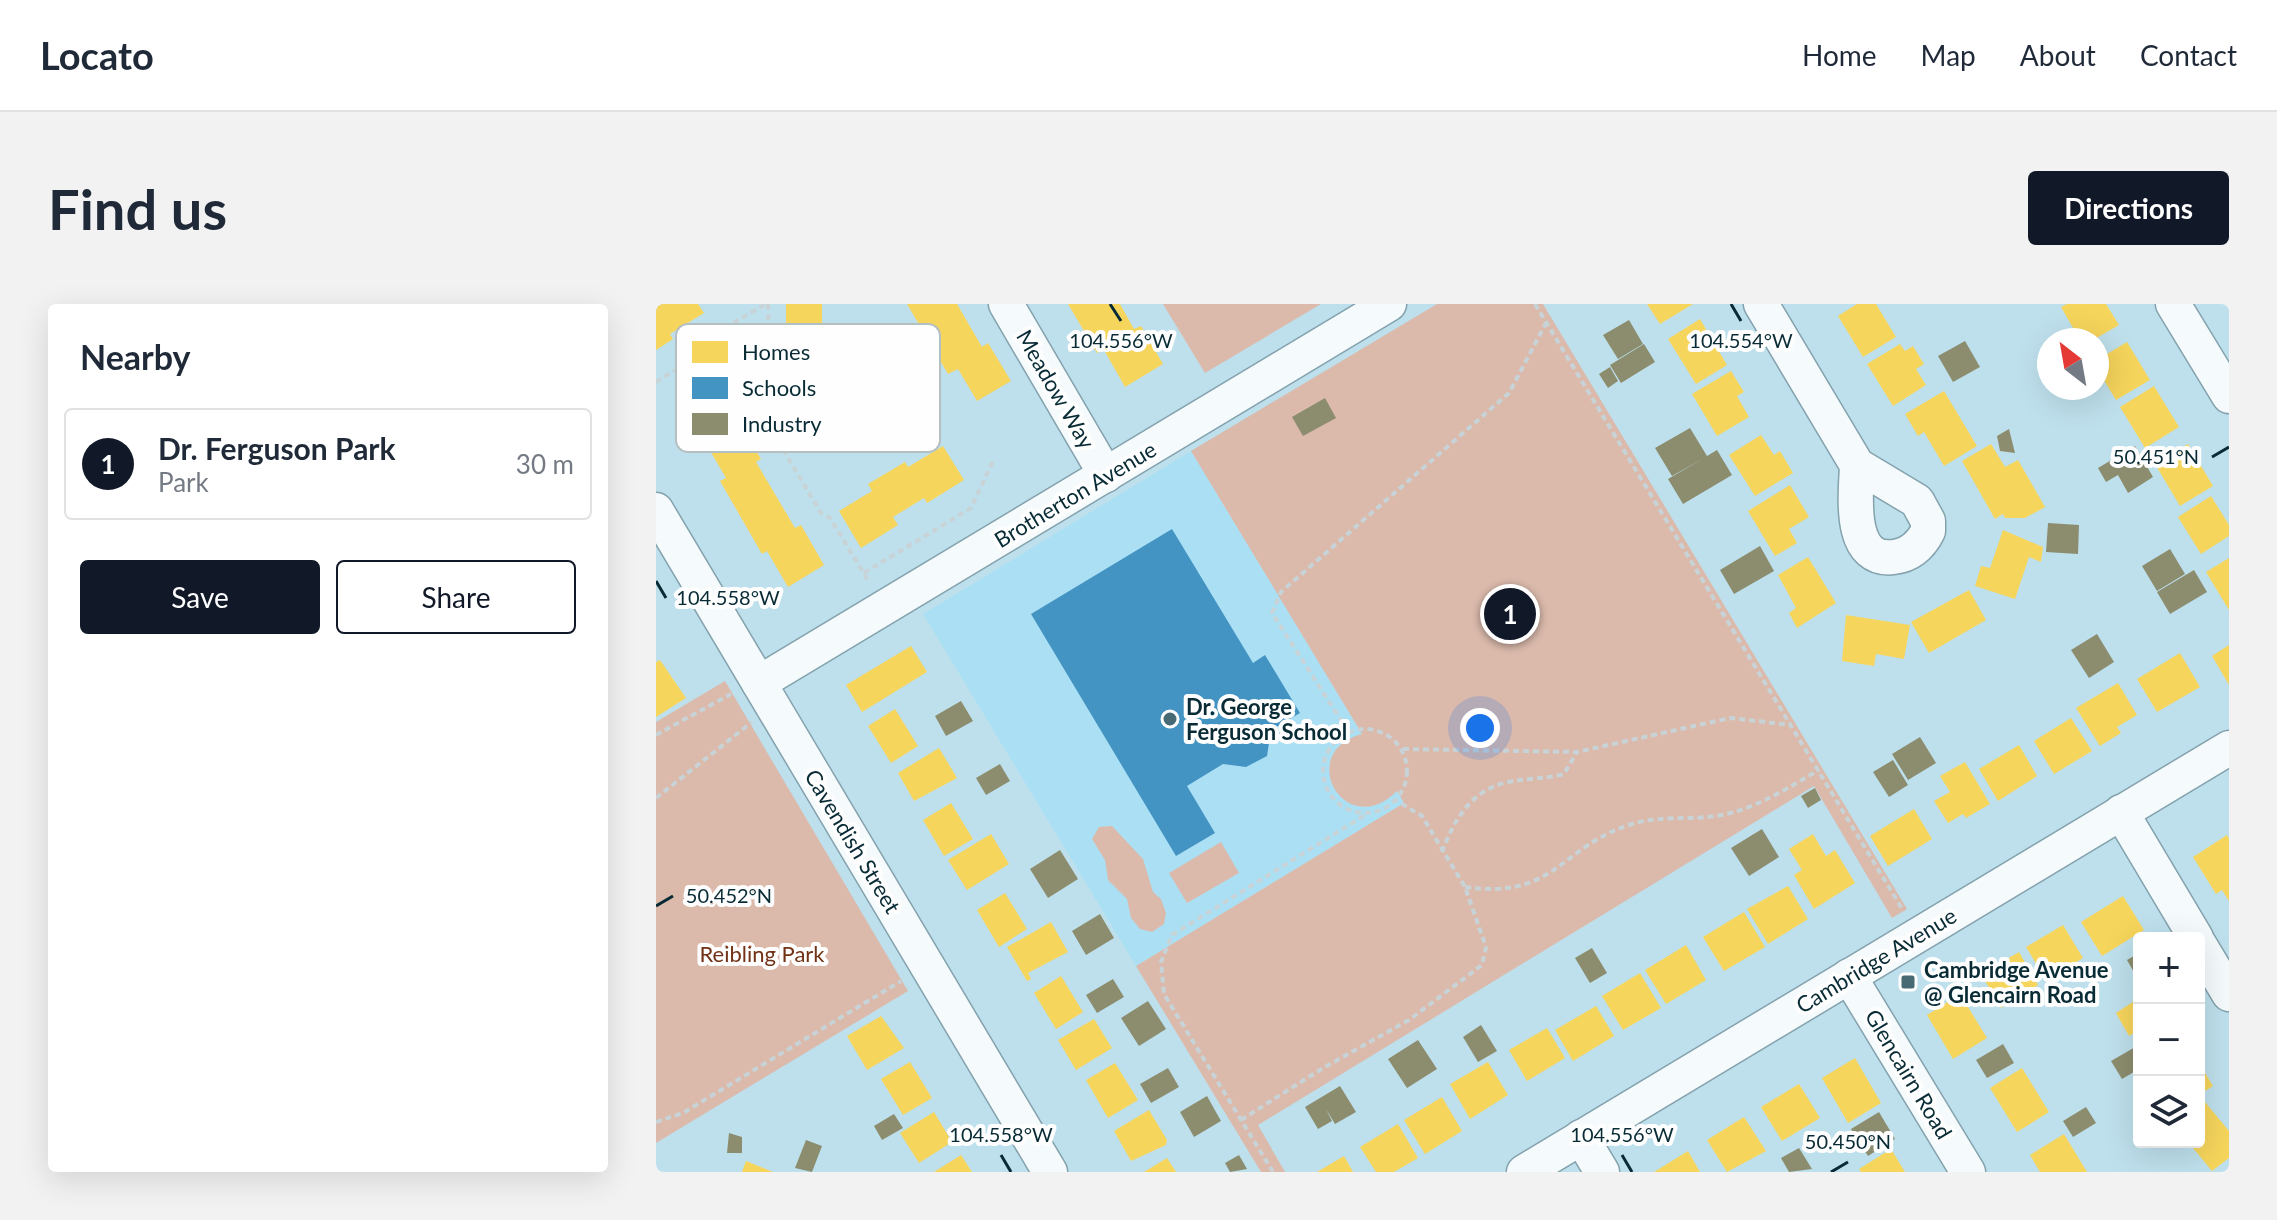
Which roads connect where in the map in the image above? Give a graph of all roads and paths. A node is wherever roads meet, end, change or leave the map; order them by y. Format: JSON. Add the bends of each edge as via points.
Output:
{"nodes":[{"id":1,"x":767,"y":304,"type":"edge"},
{"id":2,"x":1006,"y":304,"type":"edge"},
{"id":3,"x":1389,"y":304,"type":"edge"},
{"id":4,"x":1535,"y":304,"type":"edge"},
{"id":5,"x":1761,"y":304,"type":"edge"},
{"id":6,"x":2173,"y":304,"type":"edge"},
{"id":7,"x":1546,"y":323,"type":"junction"},
{"id":8,"x":731,"y":324,"type":"edge"},
{"id":9,"x":768,"y":324,"type":"edge"},
{"id":10,"x":676,"y":370,"type":"edge"},
{"id":11,"x":656,"y":382,"type":"edge"},
{"id":12,"x":2229,"y":396,"type":"edge"},
{"id":13,"x":784,"y":452,"type":"edge"},
{"id":14,"x":993,"y":461,"type":"dead end"},
{"id":15,"x":1857,"y":465,"type":"dead end"},
{"id":16,"x":1106,"y":475,"type":"junction"},
{"id":17,"x":656,"y":510,"type":"edge"},
{"id":18,"x":864,"y":573,"type":"junction"},
{"id":19,"x":885,"y":608,"type":"junction"},
{"id":20,"x":758,"y":681,"type":"junction"},
{"id":21,"x":752,"y":722,"type":"dead end"},
{"id":22,"x":1791,"y":725,"type":"junction"},
{"id":23,"x":1348,"y":731,"type":"junction"},
{"id":24,"x":656,"y":735,"type":"edge"},
{"id":25,"x":2229,"y":748,"type":"edge"},
{"id":26,"x":1403,"y":749,"type":"junction"},
{"id":27,"x":1577,"y":752,"type":"junction"},
{"id":28,"x":1819,"y":770,"type":"junction"},
{"id":29,"x":656,"y":798,"type":"edge"},
{"id":30,"x":1397,"y":801,"type":"junction"},
{"id":31,"x":2121,"y":812,"type":"junction"},
{"id":32,"x":1365,"y":815,"type":"junction"},
{"id":33,"x":1442,"y":852,"type":"junction"},
{"id":34,"x":1465,"y":887,"type":"junction"},
{"id":35,"x":2192,"y":932,"type":"edge"},
{"id":36,"x":1918,"y":935,"type":"junction"},
{"id":37,"x":2205,"y":954,"type":"edge"},
{"id":38,"x":928,"y":966,"type":"junction"},
{"id":39,"x":1849,"y":976,"type":"junction"},
{"id":40,"x":2229,"y":994,"type":"edge"},
{"id":41,"x":1241,"y":1120,"type":"junction"},
{"id":42,"x":656,"y":1122,"type":"edge"},
{"id":43,"x":1581,"y":1137,"type":"junction"},
{"id":44,"x":1050,"y":1172,"type":"edge"},
{"id":45,"x":1273,"y":1172,"type":"edge"},
{"id":46,"x":1524,"y":1172,"type":"edge"},
{"id":47,"x":1602,"y":1172,"type":"edge"},
{"id":48,"x":1968,"y":1172,"type":"edge"}],
"edges":[{"from":1,"to":8,"type":"path"},
{"from":1,"to":9,"type":"path"},
{"from":2,"to":16,"type":"street","name":"Meadow Way"},
{"from":3,"to":16,"type":"street","name":"Brotherton Avenue"},
{"from":4,"to":7,"type":"path"},
{"from":5,"to":15,"type":"street"},
{"from":6,"to":12,"type":"street"},
{"from":7,"to":22,"type":"path"},
{"from":7,"to":23,"type":"path","via":[[1509,393],[1281,592],[1272,613]]},
{"from":10,"to":11,"type":"path"},
{"from":13,"to":18,"type":"path"},
{"from":14,"to":18,"type":"path","via":[[971,508]]},
{"from":16,"to":19,"type":"street","name":"Brotherton Avenue"},
{"from":17,"to":20,"type":"street","name":"Cavendish Street"},
{"from":18,"to":19,"type":"path"},
{"from":19,"to":20,"type":"street","name":"Brotherton Avenue"},
{"from":20,"to":24,"type":"path"},
{"from":20,"to":38,"type":"street","name":"Cavendish Street"},
{"from":21,"to":29,"type":"path"},
{"from":22,"to":27,"type":"path","via":[[1730,718]]},
{"from":22,"to":28,"type":"path"},
{"from":23,"to":26,"type":"path","via":[[1379,730]]},
{"from":23,"to":32,"type":"path","via":[[1327,751],[1323,780],[1338,805]]},
{"from":25,"to":31,"type":"street","name":"Cambridge Avenue"},
{"from":26,"to":27,"type":"path"},
{"from":26,"to":30,"type":"path","via":[[1409,777]]},
{"from":27,"to":33,"type":"path","via":[[1564,774],[1507,782],[1477,795],[1455,820]]},
{"from":28,"to":34,"type":"path","via":[[1729,814],[1632,824],[1528,886],[1497,892]]},
{"from":28,"to":36,"type":"path"},
{"from":30,"to":32,"type":"path"},
{"from":30,"to":33,"type":"path","via":[[1422,816]]},
{"from":31,"to":35,"type":"street"},
{"from":31,"to":36,"type":"street","name":"Cambridge Avenue"},
{"from":32,"to":41,"type":"path","via":[[1172,935],[1166,948],[1161,962],[1164,994]]},
{"from":33,"to":34,"type":"path"},
{"from":34,"to":41,"type":"path","via":[[1486,947],[1482,965],[1409,1020]]},
{"from":36,"to":39,"type":"street","name":"Cambridge Avenue"},
{"from":37,"to":40,"type":"street"},
{"from":38,"to":42,"type":"path","via":[[683,1113]]},
{"from":38,"to":44,"type":"street","name":"Cavendish Street"},
{"from":39,"to":43,"type":"street","name":"Cambridge Avenue"},
{"from":39,"to":48,"type":"street","name":"Glencairn Road"},
{"from":41,"to":45,"type":"path"},
{"from":43,"to":46,"type":"street","name":"Cambridge Avenue"},
{"from":43,"to":47,"type":"street"}]}
